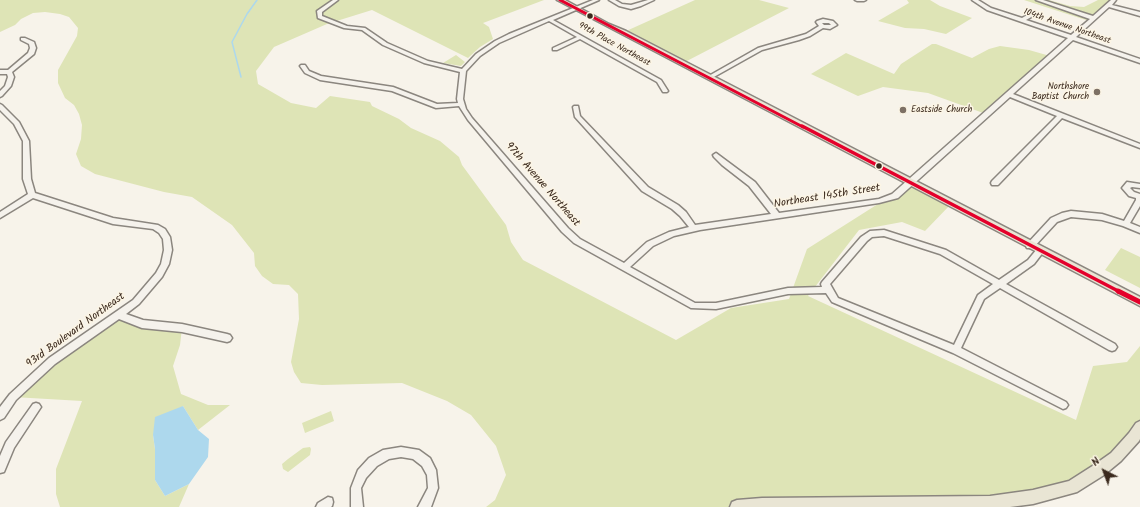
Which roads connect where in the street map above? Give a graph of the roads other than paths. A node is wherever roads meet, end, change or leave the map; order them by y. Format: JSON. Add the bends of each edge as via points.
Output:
{"nodes":[{"id":1,"x":336,"y":0,"type":"edge"},
{"id":2,"x":560,"y":0,"type":"edge"},
{"id":3,"x":567,"y":0,"type":"edge"},
{"id":4,"x":597,"y":0,"type":"edge"},
{"id":5,"x":611,"y":0,"type":"edge"},
{"id":6,"x":652,"y":0,"type":"edge"},
{"id":7,"x":857,"y":0,"type":"edge"},
{"id":8,"x":864,"y":0,"type":"edge"},
{"id":9,"x":974,"y":0,"type":"edge"},
{"id":10,"x":1038,"y":0,"type":"edge"},
{"id":11,"x":1114,"y":0,"type":"edge"},
{"id":12,"x":1108,"y":5,"type":"junction"},
{"id":13,"x":578,"y":8,"type":"junction"},
{"id":14,"x":1140,"y":14,"type":"edge"},
{"id":15,"x":1031,"y":15,"type":"dead end"},
{"id":16,"x":1092,"y":18,"type":"junction"},
{"id":17,"x":550,"y":20,"type":"junction"},
{"id":18,"x":1021,"y":21,"type":"junction"},
{"id":19,"x":822,"y":26,"type":"dead end"},
{"id":20,"x":581,"y":37,"type":"junction"},
{"id":21,"x":1071,"y":38,"type":"junction"},
{"id":22,"x":23,"y":39,"type":"dead end"},
{"id":23,"x":555,"y":49,"type":"dead end"},
{"id":24,"x":1140,"y":53,"type":"edge"},
{"id":25,"x":1137,"y":60,"type":"edge"},
{"id":26,"x":303,"y":66,"type":"dead end"},
{"id":27,"x":463,"y":71,"type":"junction"},
{"id":28,"x":0,"y":72,"type":"edge"},
{"id":29,"x":9,"y":72,"type":"junction"},
{"id":30,"x":710,"y":77,"type":"junction"},
{"id":31,"x":665,"y":91,"type":"dead end"},
{"id":32,"x":1008,"y":94,"type":"junction"},
{"id":33,"x":0,"y":95,"type":"edge"},
{"id":34,"x":462,"y":104,"type":"junction"},
{"id":35,"x":0,"y":106,"type":"edge"},
{"id":36,"x":576,"y":107,"type":"dead end"},
{"id":37,"x":1061,"y":115,"type":"junction"},
{"id":38,"x":1140,"y":146,"type":"edge"},
{"id":39,"x":716,"y":155,"type":"dead end"},
{"id":40,"x":910,"y":183,"type":"junction"},
{"id":41,"x":995,"y":183,"type":"dead end"},
{"id":42,"x":1140,"y":186,"type":"edge"},
{"id":43,"x":32,"y":194,"type":"junction"},
{"id":44,"x":1140,"y":196,"type":"edge"},
{"id":45,"x":0,"y":215,"type":"edge"},
{"id":46,"x":777,"y":216,"type":"junction"},
{"id":47,"x":1126,"y":224,"type":"junction"},
{"id":48,"x":694,"y":229,"type":"junction"},
{"id":49,"x":1140,"y":230,"type":"edge"},
{"id":50,"x":1030,"y":246,"type":"junction"},
{"id":51,"x":1040,"y":251,"type":"junction"},
{"id":52,"x":625,"y":267,"type":"junction"},
{"id":53,"x":998,"y":284,"type":"junction"},
{"id":54,"x":829,"y":290,"type":"junction"},
{"id":55,"x":1140,"y":302,"type":"edge"},
{"id":56,"x":118,"y":315,"type":"junction"},
{"id":57,"x":227,"y":338,"type":"dead end"},
{"id":58,"x":1112,"y":347,"type":"dead end"},
{"id":59,"x":956,"y":350,"type":"junction"},
{"id":60,"x":1063,"y":405,"type":"dead end"},
{"id":61,"x":36,"y":407,"type":"dead end"},
{"id":62,"x":0,"y":415,"type":"edge"},
{"id":63,"x":1140,"y":427,"type":"edge"},
{"id":64,"x":0,"y":468,"type":"edge"},
{"id":65,"x":357,"y":507,"type":"edge"},
{"id":66,"x":424,"y":507,"type":"edge"},
{"id":67,"x":737,"y":507,"type":"edge"}],
"edges":[{"from":1,"to":27,"type":"street","via":[[319,12],[320,17],[346,27],[363,29],[385,44],[426,62]]},
{"from":2,"to":13,"type":"main road"},
{"from":3,"to":13,"type":"main road"},
{"from":4,"to":13,"type":"street"},
{"from":5,"to":6,"type":"street","via":[[631,7]]},
{"from":7,"to":8,"type":"street"},
{"from":9,"to":18,"type":"street","name":"104th Avenue Northeast","via":[[988,9]]},
{"from":10,"to":16,"type":"street"},
{"from":11,"to":12,"type":"street","name":"Northeast 145th Street"},
{"from":12,"to":14,"type":"street"},
{"from":12,"to":16,"type":"street","name":"Northeast 145th Street"},
{"from":13,"to":17,"type":"street"},
{"from":13,"to":30,"type":"main road"},
{"from":15,"to":18,"type":"street"},
{"from":16,"to":21,"type":"street","name":"Northeast 145th Street"},
{"from":17,"to":20,"type":"street","name":"99th Place Northeast"},
{"from":17,"to":27,"type":"street","via":[[511,35],[487,48]]},
{"from":18,"to":21,"type":"street","name":"104th Avenue Northeast"},
{"from":19,"to":30,"type":"street","via":[[808,35],[760,49]]},
{"from":20,"to":23,"type":"street"},
{"from":20,"to":31,"type":"street","name":"99th Place Northeast","via":[[659,81]]},
{"from":21,"to":25,"type":"street","name":"104th Avenue Northeast"},
{"from":21,"to":32,"type":"street","name":"Northeast 145th Street"},
{"from":22,"to":29,"type":"street","via":[[32,43],[31,54]]},
{"from":24,"to":25,"type":"street","name":"104th Avenue Northeast"},
{"from":26,"to":34,"type":"street","via":[[307,72],[320,78],[393,89],[436,106]]},
{"from":27,"to":34,"type":"street","name":"97th Avenue Northeast","via":[[460,90]]},
{"from":28,"to":29,"type":"street"},
{"from":29,"to":33,"type":"street","via":[[11,77],[8,86]]},
{"from":30,"to":40,"type":"main road"},
{"from":32,"to":37,"type":"street"},
{"from":32,"to":40,"type":"street","name":"Northeast 145th Street"},
{"from":34,"to":52,"type":"street","name":"97th Avenue Northeast","via":[[470,119],[565,230],[578,241]]},
{"from":35,"to":43,"type":"street","via":[[17,123],[26,141],[27,179]]},
{"from":36,"to":48,"type":"street","via":[[577,116],[638,182],[675,207]]},
{"from":37,"to":38,"type":"street"},
{"from":37,"to":41,"type":"street"},
{"from":39,"to":46,"type":"street","via":[[752,184]]},
{"from":40,"to":46,"type":"street","name":"Northeast 145th Street","via":[[895,196],[879,201]]},
{"from":40,"to":50,"type":"main road"},
{"from":42,"to":44,"type":"street","via":[[1130,184],[1126,188]]},
{"from":43,"to":45,"type":"street"},
{"from":43,"to":56,"type":"street","name":"93rd Boulevard Northeast","via":[[113,221],[155,227],[162,231],[167,239],[165,264],[146,292]]},
{"from":44,"to":47,"type":"street"},
{"from":46,"to":48,"type":"street","name":"Northeast 145th Street"},
{"from":47,"to":49,"type":"street"},
{"from":47,"to":50,"type":"street","via":[[1083,214],[1062,216],[1054,220]]},
{"from":48,"to":52,"type":"street","name":"Northeast 145th Street","via":[[672,234],[650,244]]},
{"from":50,"to":51,"type":"main road"},
{"from":51,"to":53,"type":"street","via":[[1030,262]]},
{"from":51,"to":55,"type":"main road"},
{"from":52,"to":54,"type":"street","name":"97th Avenue Northeast","via":[[694,306],[716,306],[788,291]]},
{"from":53,"to":54,"type":"street","via":[[943,252],[884,233],[876,233],[864,239],[825,284]]},
{"from":53,"to":58,"type":"street"},
{"from":53,"to":59,"type":"street","via":[[981,297]]},
{"from":54,"to":59,"type":"street","via":[[835,300]]},
{"from":56,"to":57,"type":"street","via":[[142,324],[182,328]]},
{"from":56,"to":62,"type":"street","name":"93rd Boulevard Northeast","via":[[52,361],[13,397]]},
{"from":59,"to":60,"type":"street"},
{"from":61,"to":64,"type":"street","via":[[10,445]]},
{"from":63,"to":67,"type":"main road","via":[[1116,457],[1099,470],[1072,487],[1033,497],[990,503]]},
{"from":65,"to":66,"type":"street","via":[[356,488],[362,474],[373,462],[387,454],[401,452],[415,454],[426,462],[432,474],[433,488]]}]}
